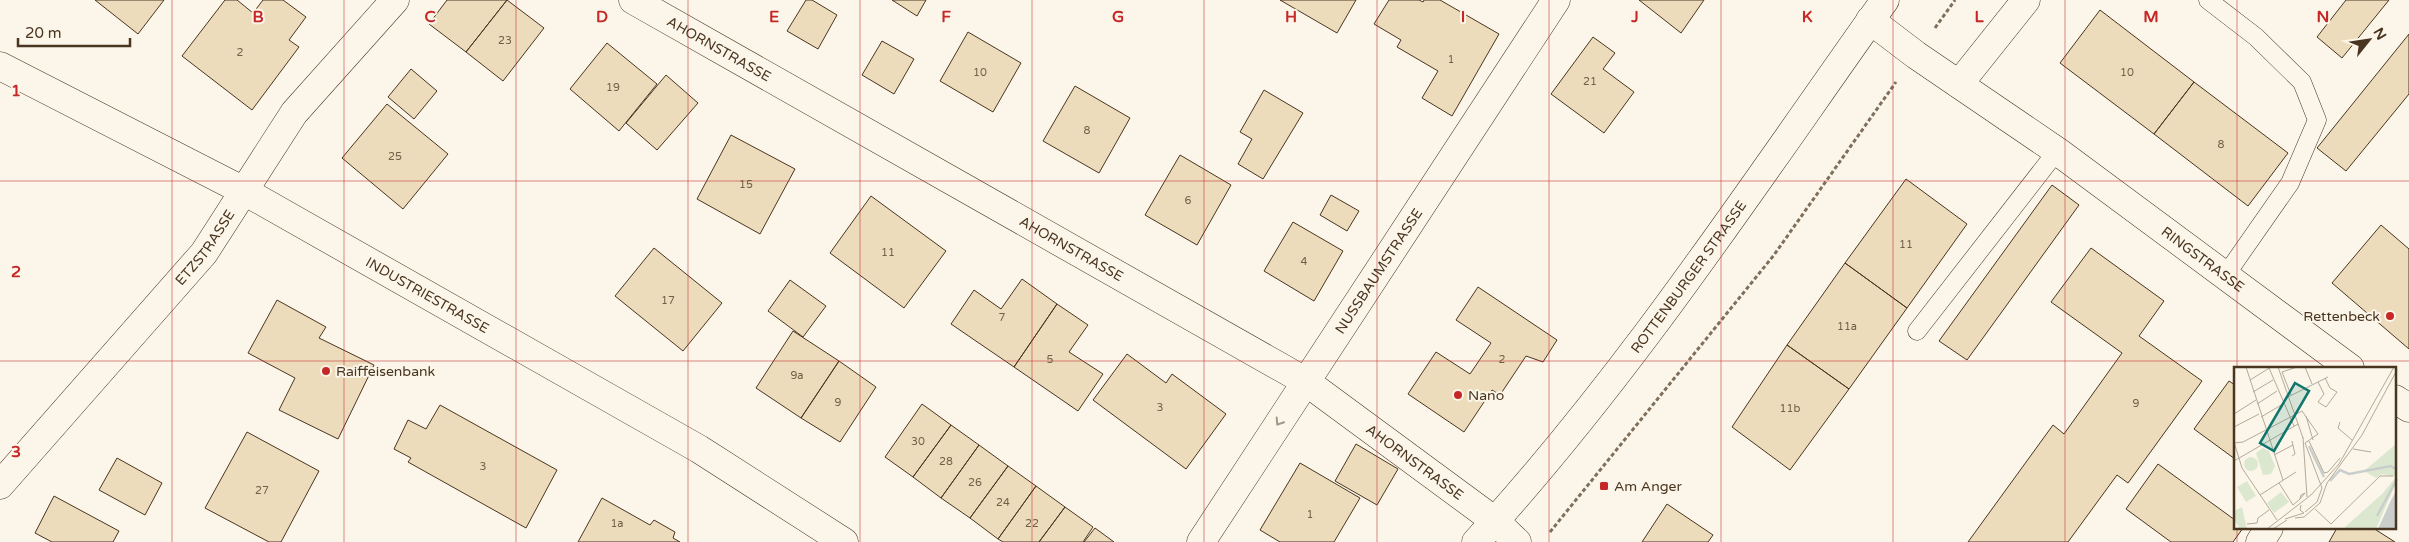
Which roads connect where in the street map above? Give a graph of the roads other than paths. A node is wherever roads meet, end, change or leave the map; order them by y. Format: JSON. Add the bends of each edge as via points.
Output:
{"nodes":[{"id":1,"x":395,"y":0,"type":"edge"},
{"id":2,"x":633,"y":0,"type":"edge"},
{"id":3,"x":2026,"y":0,"type":"edge"},
{"id":4,"x":2208,"y":0,"type":"edge"},
{"id":5,"x":1552,"y":1,"type":"edge"},
{"id":6,"x":1878,"y":10,"type":"edge"},
{"id":7,"x":0,"y":66,"type":"edge"},
{"id":8,"x":1959,"y":84,"type":"junction"},
{"id":9,"x":2057,"y":151,"type":"junction"},
{"id":10,"x":244,"y":191,"type":"junction"},
{"id":11,"x":2225,"y":276,"type":"junction"},
{"id":12,"x":1917,"y":331,"type":"dead end"},
{"id":13,"x":2349,"y":367,"type":"edge"},
{"id":14,"x":1305,"y":381,"type":"junction"},
{"id":15,"x":2396,"y":400,"type":"edge"},
{"id":16,"x":2409,"y":408,"type":"edge"},
{"id":17,"x":0,"y":485,"type":"edge"},
{"id":18,"x":1495,"y":521,"type":"junction"},
{"id":19,"x":2268,"y":530,"type":"edge"},
{"id":20,"x":844,"y":542,"type":"edge"},
{"id":21,"x":1201,"y":542,"type":"edge"},
{"id":22,"x":1476,"y":542,"type":"edge"},
{"id":23,"x":1517,"y":542,"type":"edge"},
{"id":24,"x":2260,"y":542,"type":"edge"}],
"edges":[{"from":1,"to":10,"type":"street","name":"ETZSTRASSE","via":[[294,113]]},
{"from":2,"to":14,"type":"street","name":"AHORNSTRASSE"},
{"from":3,"to":8,"type":"street"},
{"from":4,"to":11,"type":"lane","via":[[2256,38],[2302,82],[2317,120],[2290,183]]},
{"from":5,"to":14,"type":"street","name":"NUSSBAUMSTRASSE"},
{"from":6,"to":8,"type":"street","name":"RINGSTRASSE","via":[[1916,55]]},
{"from":6,"to":18,"type":"street","name":"ROTTENBURGER STRASSE","via":[[1706,253],[1593,405]]},
{"from":7,"to":10,"type":"street","name":"INDUSTRIESTRASSE"},
{"from":8,"to":9,"type":"street","name":"RINGSTRASSE"},
{"from":9,"to":11,"type":"street","name":"RINGSTRASSE"},
{"from":9,"to":12,"type":"lane"},
{"from":10,"to":17,"type":"street","name":"ETZSTRASSE","via":[[204,253]]},
{"from":10,"to":20,"type":"street","name":"INDUSTRIESTRASSE","via":[[699,449]]},
{"from":11,"to":13,"type":"street","name":"RINGSTRASSE"},
{"from":14,"to":18,"type":"street","name":"AHORNSTRASSE"},
{"from":14,"to":21,"type":"street","name":"NUSSBAUMSTRASSE","one_way":true},
{"from":15,"to":16,"type":"street"},
{"from":18,"to":22,"type":"street","name":"ROTTENBURGER STRASSE"},
{"from":18,"to":23,"type":"street"},
{"from":19,"to":24,"type":"street"}]}
